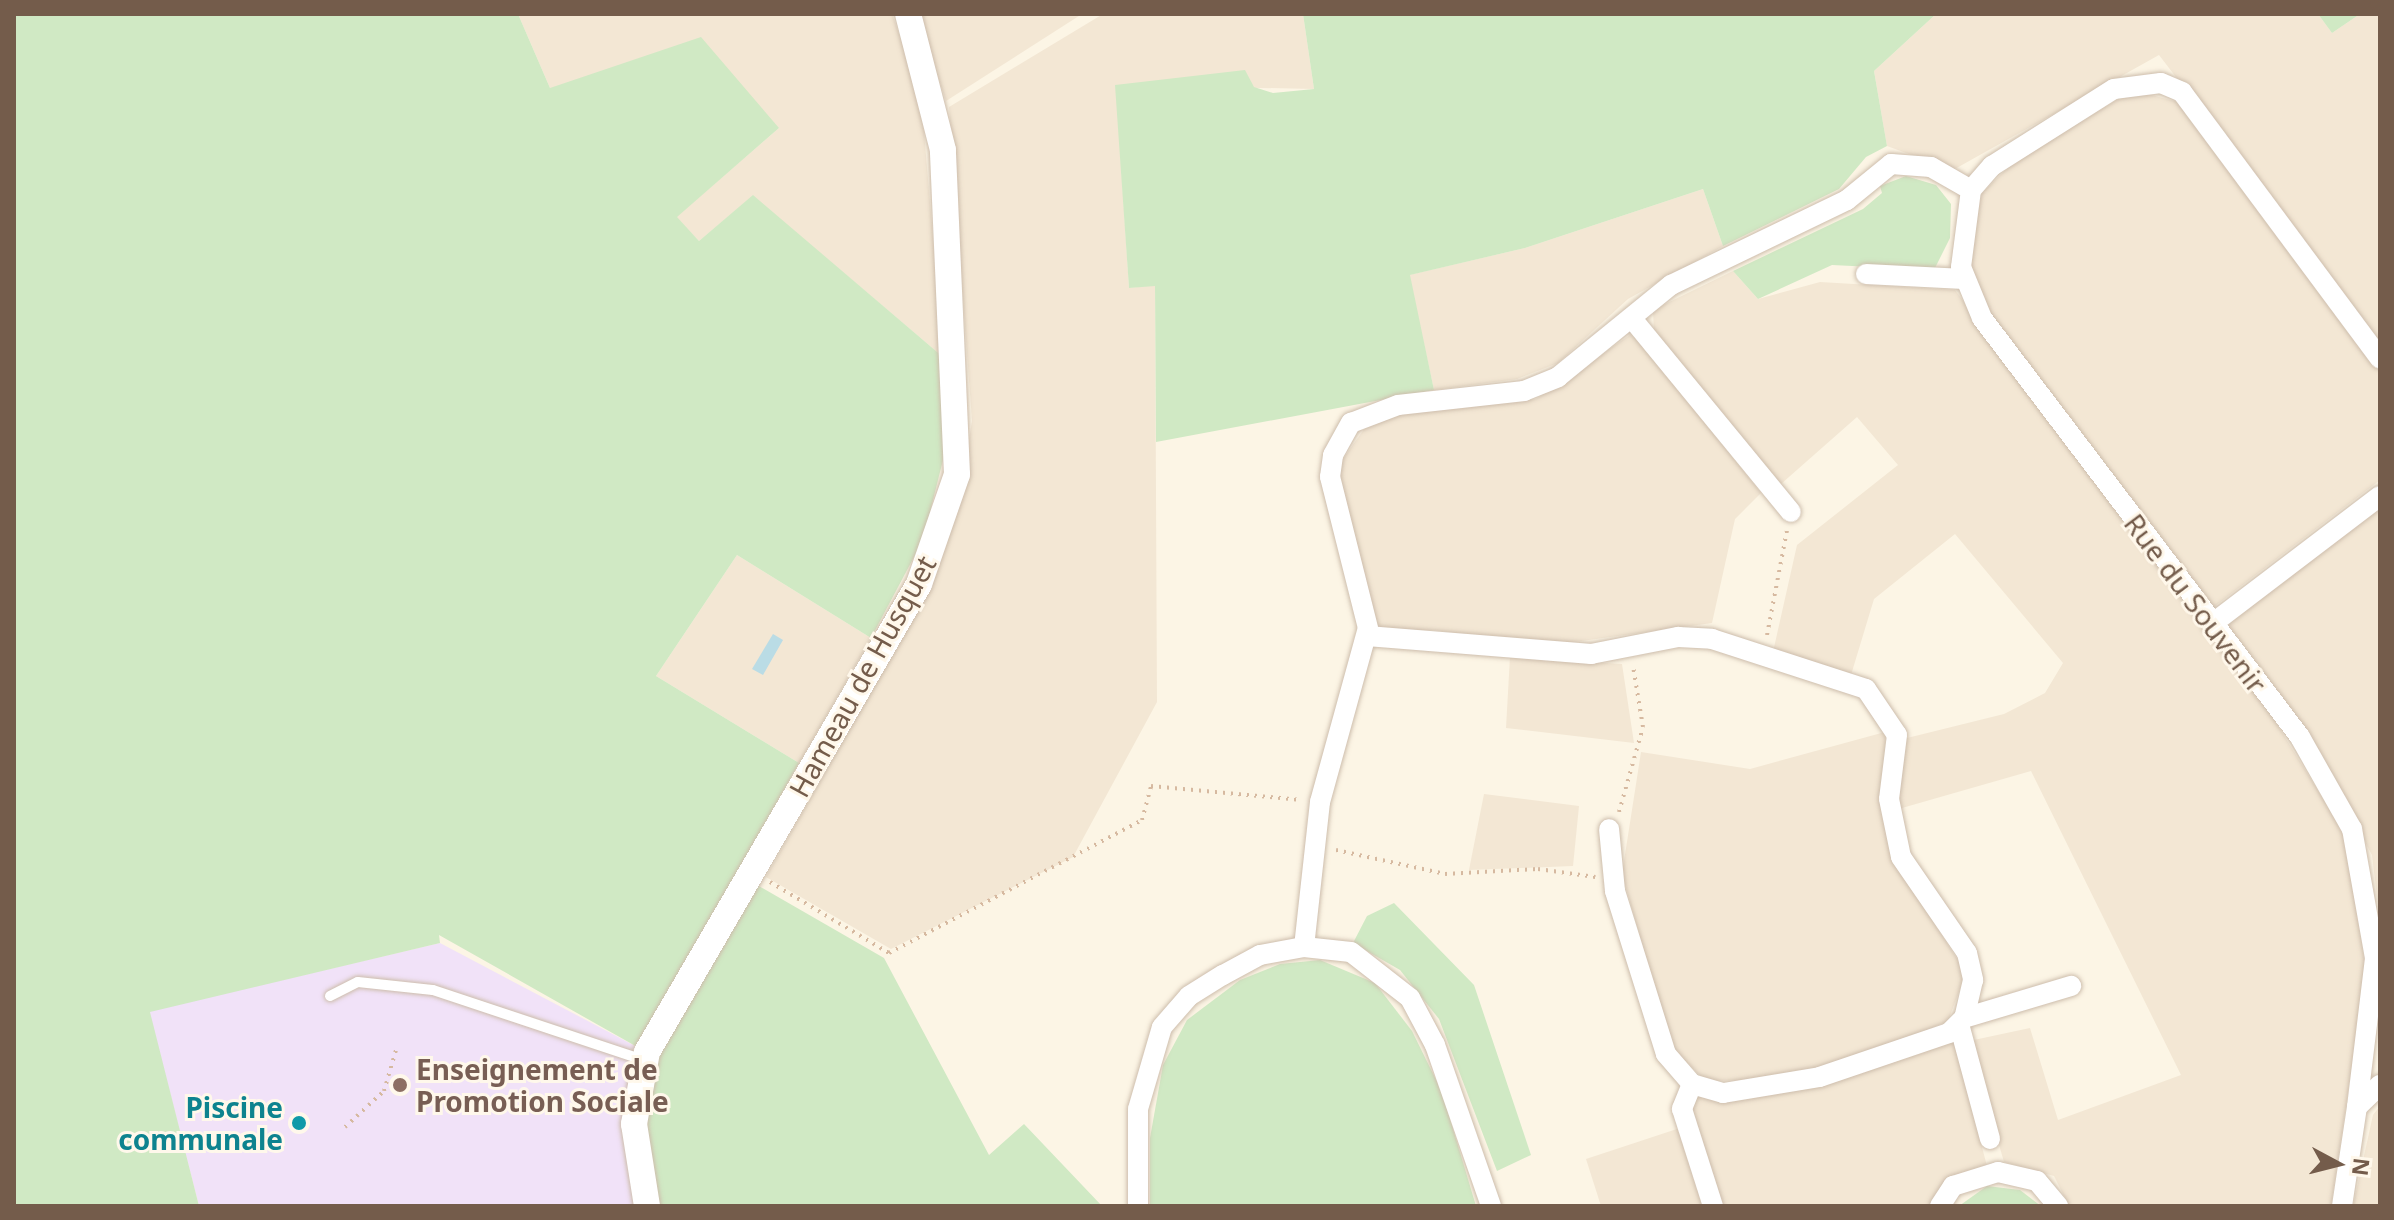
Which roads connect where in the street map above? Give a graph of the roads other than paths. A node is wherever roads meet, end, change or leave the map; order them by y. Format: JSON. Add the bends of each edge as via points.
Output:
{"nodes":[{"id":1,"x":908,"y":14,"type":"edge"},
{"id":2,"x":1971,"y":190,"type":"junction"},
{"id":3,"x":1866,"y":274,"type":"dead end"},
{"id":4,"x":1964,"y":279,"type":"junction"},
{"id":5,"x":1634,"y":321,"type":"junction"},
{"id":6,"x":2380,"y":359,"type":"edge"},
{"id":7,"x":2380,"y":496,"type":"edge"},
{"id":8,"x":1791,"y":512,"type":"road end"},
{"id":9,"x":2212,"y":624,"type":"junction"},
{"id":10,"x":1367,"y":636,"type":"junction"},
{"id":11,"x":1609,"y":829,"type":"road end"},
{"id":12,"x":1304,"y":947,"type":"junction"},
{"id":13,"x":2377,"y":953,"type":"edge"},
{"id":14,"x":2071,"y":986,"type":"dead end"},
{"id":15,"x":330,"y":996,"type":"dead end"},
{"id":16,"x":1961,"y":1021,"type":"junction"},
{"id":17,"x":645,"y":1060,"type":"junction"},
{"id":18,"x":1692,"y":1084,"type":"junction"},
{"id":19,"x":2380,"y":1085,"type":"edge"},
{"id":20,"x":2357,"y":1107,"type":"junction"},
{"id":21,"x":1990,"y":1139,"type":"dead end"},
{"id":22,"x":647,"y":1206,"type":"edge"},
{"id":23,"x":1138,"y":1206,"type":"edge"},
{"id":24,"x":1491,"y":1206,"type":"edge"},
{"id":25,"x":1713,"y":1206,"type":"edge"},
{"id":26,"x":1940,"y":1206,"type":"edge"},
{"id":27,"x":2058,"y":1206,"type":"edge"},
{"id":28,"x":2342,"y":1206,"type":"edge"}],
"edges":[{"from":1,"to":17,"type":"street","name":"Hameau de Husquet","via":[[936,109],[958,364],[957,474],[919,584]]},
{"from":2,"to":4,"type":"street","via":[[1961,244]]},
{"from":2,"to":5,"type":"street","via":[[1931,167],[1891,164],[1847,200],[1671,285]]},
{"from":2,"to":6,"type":"street","via":[[1992,166],[2073,114],[2129,83],[2161,83],[2182,92]]},
{"from":3,"to":4,"type":"street"},
{"from":4,"to":9,"type":"street","name":"Rue du Souvenir","via":[[1982,318]]},
{"from":5,"to":8,"type":"street"},
{"from":5,"to":10,"type":"street","via":[[1583,363],[1524,391],[1398,405],[1351,423],[1333,455],[1330,477],[1357,571]]},
{"from":7,"to":9,"type":"street"},
{"from":9,"to":13,"type":"street","name":"Rue du Souvenir","via":[[2332,784],[2365,872]]},
{"from":10,"to":12,"type":"street","via":[[1320,802]]},
{"from":10,"to":16,"type":"street","via":[[1566,653],[1701,638],[1866,689],[1892,721],[1891,829],[1926,902],[1967,953],[1973,980]]},
{"from":11,"to":18,"type":"street","via":[[1614,879],[1666,1054]]},
{"from":12,"to":23,"type":"street","via":[[1260,955],[1223,975],[1189,996],[1162,1027],[1138,1109]]},
{"from":12,"to":24,"type":"street","via":[[1351,952],[1410,998],[1435,1045]]},
{"from":13,"to":20,"type":"street","name":"Rue du Souvenir"},
{"from":14,"to":16,"type":"street"},
{"from":15,"to":17,"type":"lane","via":[[358,982],[433,990]]},
{"from":16,"to":18,"type":"street","via":[[1949,1033],[1820,1077],[1723,1093]]},
{"from":16,"to":21,"type":"street"},
{"from":17,"to":22,"type":"street","name":"Hameau de Husquet","via":[[634,1124]]},
{"from":18,"to":25,"type":"street","via":[[1682,1109]]},
{"from":19,"to":20,"type":"street"},
{"from":20,"to":28,"type":"street","name":"Rue du Souvenir"},
{"from":26,"to":27,"type":"street","via":[[1953,1186],[1998,1172],[2037,1181]]}]}
